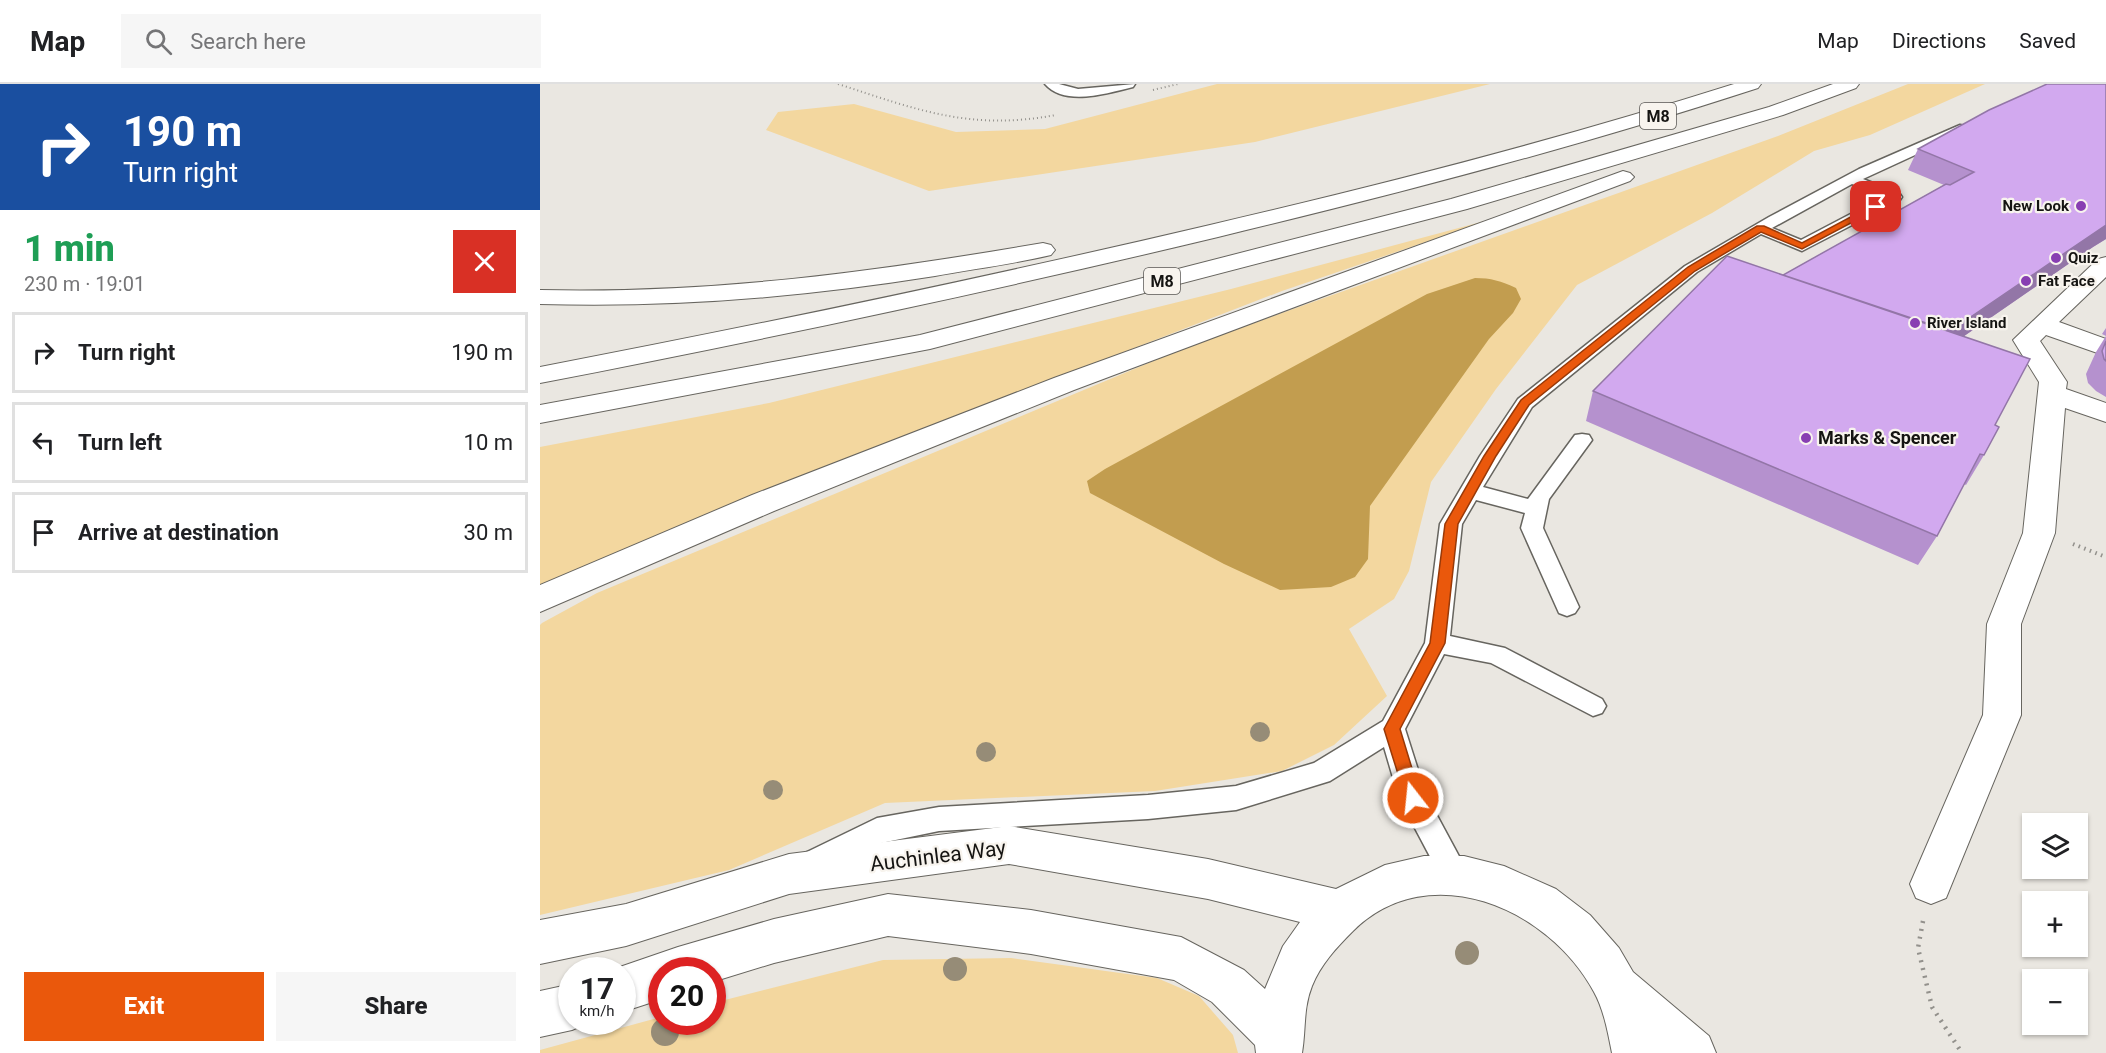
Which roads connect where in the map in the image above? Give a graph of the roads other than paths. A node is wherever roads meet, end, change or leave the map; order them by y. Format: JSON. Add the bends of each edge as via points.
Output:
{"nodes":[{"id":1,"x":1051,"y":84,"type":"edge"},
{"id":2,"x":1129,"y":84,"type":"edge"},
{"id":3,"x":1752,"y":84,"type":"edge"},
{"id":4,"x":1850,"y":84,"type":"edge"},
{"id":5,"x":1776,"y":111,"type":"junction"},
{"id":6,"x":1977,"y":121,"type":"edge"},
{"id":7,"x":1562,"y":144,"type":"junction"},
{"id":8,"x":1851,"y":179,"type":"junction"},
{"id":9,"x":1760,"y":228,"type":"junction"},
{"id":10,"x":1710,"y":258,"type":"junction"},
{"id":11,"x":2106,"y":264,"type":"edge"},
{"id":12,"x":1732,"y":266,"type":"edge"},
{"id":13,"x":540,"y":297,"type":"edge"},
{"id":14,"x":2034,"y":333,"type":"junction"},
{"id":15,"x":2106,"y":348,"type":"edge"},
{"id":16,"x":540,"y":375,"type":"edge"},
{"id":17,"x":2052,"y":394,"type":"junction"},
{"id":18,"x":2106,"y":413,"type":"edge"},
{"id":19,"x":540,"y":414,"type":"edge"},
{"id":20,"x":1582,"y":440,"type":"dead end"},
{"id":21,"x":1470,"y":491,"type":"junction"},
{"id":22,"x":1537,"y":509,"type":"junction"},
{"id":23,"x":540,"y":599,"type":"edge"},
{"id":24,"x":1567,"y":607,"type":"dead end"},
{"id":25,"x":1437,"y":643,"type":"junction"},
{"id":26,"x":1593,"y":706,"type":"dead end"},
{"id":27,"x":1392,"y":729,"type":"junction"},
{"id":28,"x":1454,"y":873,"type":"junction"},
{"id":29,"x":789,"y":874,"type":"junction"},
{"id":30,"x":1931,"y":884,"type":"road end"},
{"id":31,"x":1339,"y":911,"type":"junction"},
{"id":32,"x":540,"y":942,"type":"edge"},
{"id":33,"x":721,"y":957,"type":"edge"},
{"id":34,"x":1614,"y":985,"type":"junction"},
{"id":35,"x":558,"y":1010,"type":"edge"},
{"id":36,"x":540,"y":1014,"type":"edge"},
{"id":37,"x":1279,"y":1044,"type":"edge"},
{"id":38,"x":1636,"y":1053,"type":"edge"},
{"id":39,"x":1692,"y":1053,"type":"edge"}],
"edges":[{"from":1,"to":2,"type":"lane","via":[[1076,92]]},
{"from":3,"to":7,"type":"main road","number":"M8"},
{"from":4,"to":5,"type":"main road","number":"M8"},
{"from":5,"to":19,"type":"main road","number":"M8","via":[[1459,204],[921,343]]},
{"from":5,"to":23,"type":"main road","via":[[1712,144],[1075,380],[774,498]]},
{"from":6,"to":8,"type":"lane"},
{"from":7,"to":13,"type":"main road","via":[[1270,201],[1106,238],[883,277],[663,298]]},
{"from":7,"to":16,"type":"main road","number":"M8","via":[[1424,181],[972,288]]},
{"from":8,"to":9,"type":"lane"},
{"from":8,"to":9,"type":"lane","via":[[1895,198],[1802,246]]},
{"from":9,"to":10,"type":"lane"},
{"from":10,"to":12,"type":"lane"},
{"from":10,"to":21,"type":"lane","via":[[1691,269],[1525,403]]},
{"from":11,"to":14,"type":"main road"},
{"from":14,"to":15,"type":"main road"},
{"from":14,"to":17,"type":"main road","via":[[2054,382]]},
{"from":17,"to":18,"type":"main road"},
{"from":17,"to":30,"type":"main road","via":[[2039,533],[2004,624],[2002,715]]},
{"from":20,"to":22,"type":"lane","via":[[1539,498]]},
{"from":21,"to":22,"type":"lane"},
{"from":21,"to":25,"type":"lane","via":[[1451,524]]},
{"from":22,"to":24,"type":"lane","via":[[1532,528]]},
{"from":25,"to":26,"type":"lane","via":[[1496,655]]},
{"from":25,"to":27,"type":"lane"},
{"from":27,"to":28,"type":"lane","via":[[1413,798]]},
{"from":27,"to":29,"type":"lane","via":[[1321,773],[1236,798],[939,819],[877,831]]},
{"from":28,"to":31,"type":"main road","via":[[1393,881]]},
{"from":28,"to":34,"type":"main road","via":[[1496,881],[1536,899],[1572,927],[1603,964]]},
{"from":29,"to":31,"type":"main road","name":"Auchinlea Way","via":[[1009,845],[1208,879]]},
{"from":29,"to":32,"type":"main road","name":"Auchinlea Way","via":[[626,925]]},
{"from":31,"to":37,"type":"main road","via":[[1293,972]]},
{"from":33,"to":37,"type":"main road","via":[[888,915],[1031,932],[1182,959],[1228,986]]},
{"from":34,"to":38,"type":"main road","via":[[1626,1008]]},
{"from":34,"to":39,"type":"main road"},
{"from":35,"to":36,"type":"main road"}]}
